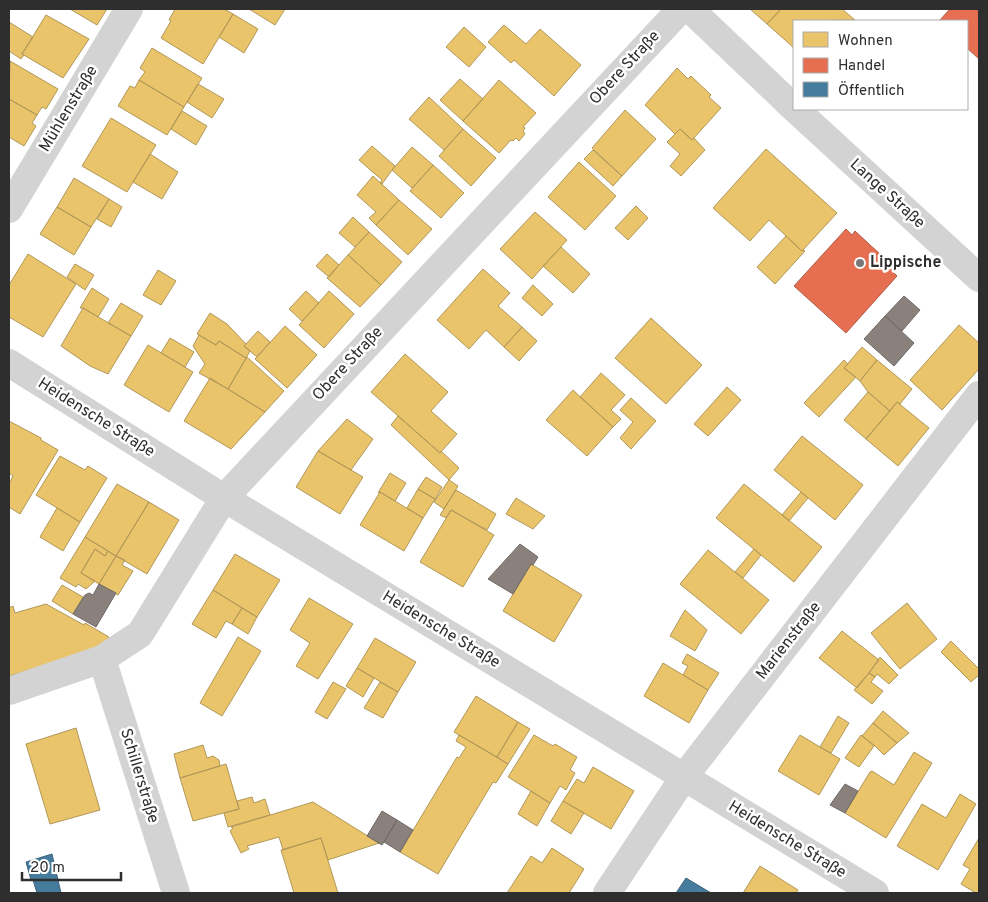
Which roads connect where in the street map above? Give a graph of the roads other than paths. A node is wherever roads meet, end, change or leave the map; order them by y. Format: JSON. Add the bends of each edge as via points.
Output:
{"nodes":[{"id":1,"x":129,"y":9,"type":"edge"},
{"id":2,"x":681,"y":9,"type":"edge"},
{"id":3,"x":690,"y":9,"type":"edge"},
{"id":4,"x":793,"y":106,"type":"edge"},
{"id":5,"x":797,"y":110,"type":"edge"},
{"id":6,"x":9,"y":208,"type":"edge"},
{"id":7,"x":979,"y":278,"type":"edge"},
{"id":8,"x":9,"y":363,"type":"edge"},
{"id":9,"x":979,"y":395,"type":"edge"},
{"id":10,"x":224,"y":498,"type":"junction"},
{"id":11,"x":102,"y":659,"type":"junction"},
{"id":12,"x":9,"y":691,"type":"edge"},
{"id":13,"x":684,"y":777,"type":"junction"},
{"id":14,"x":176,"y":893,"type":"edge"},
{"id":15,"x":607,"y":893,"type":"edge"},
{"id":16,"x":875,"y":893,"type":"edge"}],
"edges":[{"from":1,"to":6,"type":"street","name":"Mühlenstraße"},
{"from":2,"to":10,"type":"street","name":"Obere Straße"},
{"from":3,"to":4,"type":"street","name":"Lange Straße"},
{"from":5,"to":7,"type":"street","name":"Lange Straße"},
{"from":8,"to":10,"type":"street","name":"Heidensche Straße"},
{"from":9,"to":13,"type":"street","name":"Marienstraße"},
{"from":10,"to":11,"type":"street","name":"Obere Straße","via":[[140,634]]},
{"from":10,"to":13,"type":"street","name":"Heidensche Straße"},
{"from":11,"to":12,"type":"street","name":"Obere Straße"},
{"from":11,"to":14,"type":"street","name":"Schillerstraße"},
{"from":13,"to":15,"type":"street","name":"Marienstraße"},
{"from":13,"to":16,"type":"street","name":"Heidensche Straße"}]}
